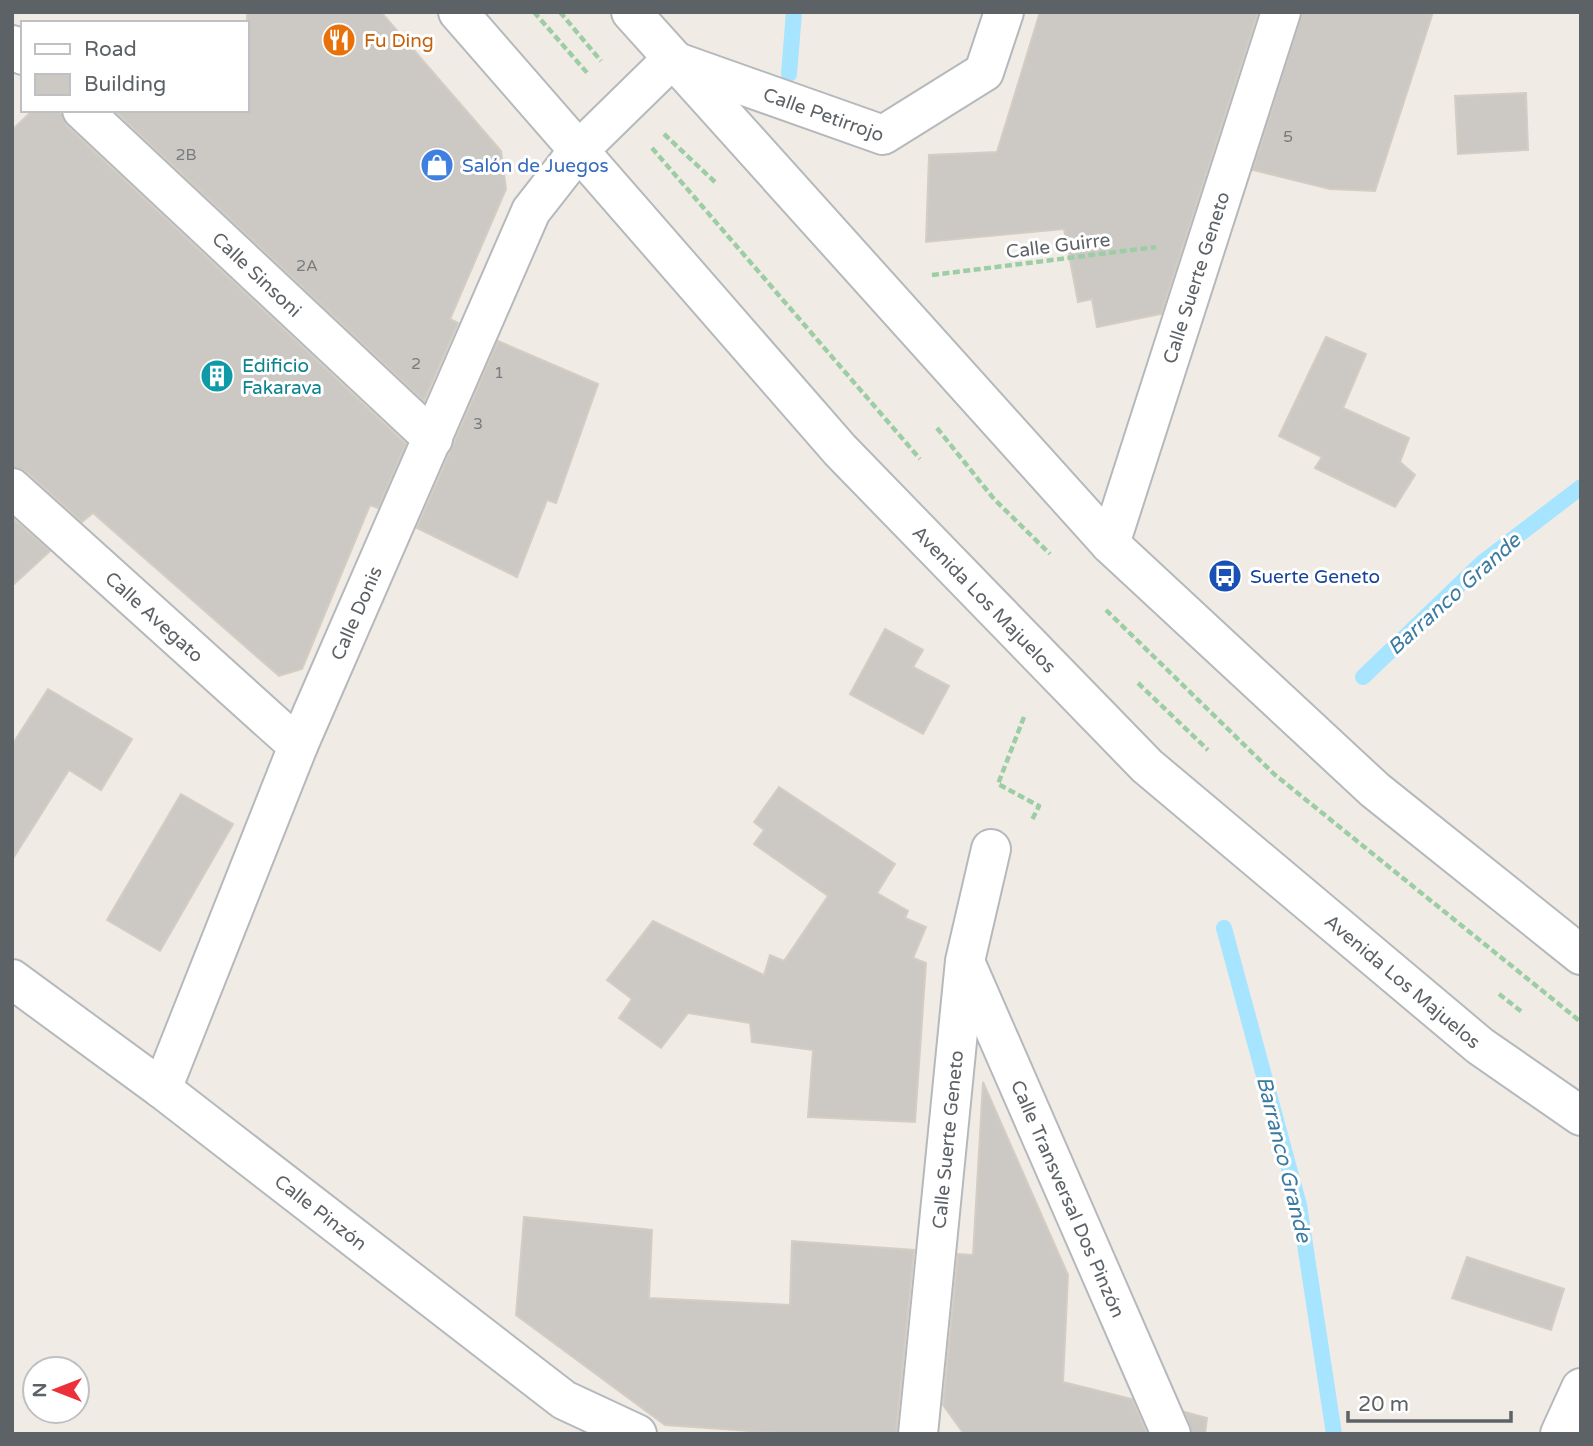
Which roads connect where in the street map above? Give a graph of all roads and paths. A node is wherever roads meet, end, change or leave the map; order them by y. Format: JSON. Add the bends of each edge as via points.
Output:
{"nodes":[{"id":1,"x":458,"y":12,"type":"edge"},
{"id":2,"x":534,"y":12,"type":"edge"},
{"id":3,"x":631,"y":12,"type":"edge"},
{"id":4,"x":1004,"y":12,"type":"edge"},
{"id":5,"x":1281,"y":12,"type":"edge"},
{"id":6,"x":671,"y":60,"type":"junction"},
{"id":7,"x":620,"y":111,"type":"junction"},
{"id":8,"x":84,"y":112,"type":"edge"},
{"id":9,"x":578,"y":151,"type":"junction"},
{"id":10,"x":1161,"y":246,"type":"dead end"},
{"id":11,"x":932,"y":275,"type":"dead end"},
{"id":12,"x":433,"y":439,"type":"junction"},
{"id":13,"x":925,"y":464,"type":"dead end"},
{"id":14,"x":12,"y":488,"type":"edge"},
{"id":15,"x":1110,"y":544,"type":"junction"},
{"id":16,"x":1135,"y":680,"type":"dead end"},
{"id":17,"x":1024,"y":717,"type":"dead end"},
{"id":18,"x":298,"y":746,"type":"junction"},
{"id":19,"x":1214,"y":755,"type":"dead end"},
{"id":20,"x":1018,"y":822,"type":"dead end"},
{"id":21,"x":991,"y":849,"type":"dead end"},
{"id":22,"x":1581,"y":955,"type":"edge"},
{"id":23,"x":965,"y":961,"type":"junction"},
{"id":24,"x":12,"y":979,"type":"edge"},
{"id":25,"x":1488,"y":986,"type":"dead end"},
{"id":26,"x":1529,"y":1018,"type":"dead end"},
{"id":27,"x":162,"y":1089,"type":"junction"},
{"id":28,"x":1581,"y":1116,"type":"edge"},
{"id":29,"x":1581,"y":1388,"type":"edge"},
{"id":30,"x":637,"y":1434,"type":"edge"},
{"id":31,"x":918,"y":1434,"type":"edge"},
{"id":32,"x":1171,"y":1434,"type":"edge"},
{"id":33,"x":1560,"y":1434,"type":"edge"}],
"edges":[{"from":1,"to":9,"type":"street","name":"Avenida Los Majuelos"},
{"from":2,"to":7,"type":"path"},
{"from":3,"to":6,"type":"street"},
{"from":4,"to":6,"type":"street","name":"Calle Petirrojo","via":[[984,72],[883,135]]},
{"from":5,"to":15,"type":"street","name":"Calle Suerte Geneto"},
{"from":6,"to":7,"type":"street","name":"Calle Donis"},
{"from":6,"to":15,"type":"street"},
{"from":7,"to":9,"type":"street","name":"Calle Donis"},
{"from":7,"to":13,"type":"path"},
{"from":8,"to":12,"type":"street","name":"Calle Sinsoni"},
{"from":9,"to":12,"type":"street","name":"Calle Donis","via":[[531,211]]},
{"from":9,"to":28,"type":"street","name":"Avenida Los Majuelos","via":[[840,450],[1147,766],[1480,1046]]},
{"from":10,"to":11,"type":"path","name":"Calle Guirre"},
{"from":12,"to":18,"type":"street","name":"Calle Donis"},
{"from":14,"to":18,"type":"street","name":"Calle Avegato"},
{"from":15,"to":22,"type":"street","via":[[1375,790]]},
{"from":16,"to":19,"type":"path"},
{"from":17,"to":20,"type":"path","via":[[998,784],[1039,806],[1030,825]]},
{"from":18,"to":27,"type":"street","name":"Calle Donis"},
{"from":21,"to":23,"type":"street","name":"Calle Suerte Geneto"},
{"from":23,"to":31,"type":"street","name":"Calle Suerte Geneto"},
{"from":23,"to":32,"type":"street","name":"Calle Transversal Dos Pinzón"},
{"from":24,"to":27,"type":"street","name":"Calle Pinzón"},
{"from":25,"to":26,"type":"path"},
{"from":27,"to":30,"type":"street","name":"Calle Pinzón","via":[[564,1400]]},
{"from":29,"to":33,"type":"street"}]}
